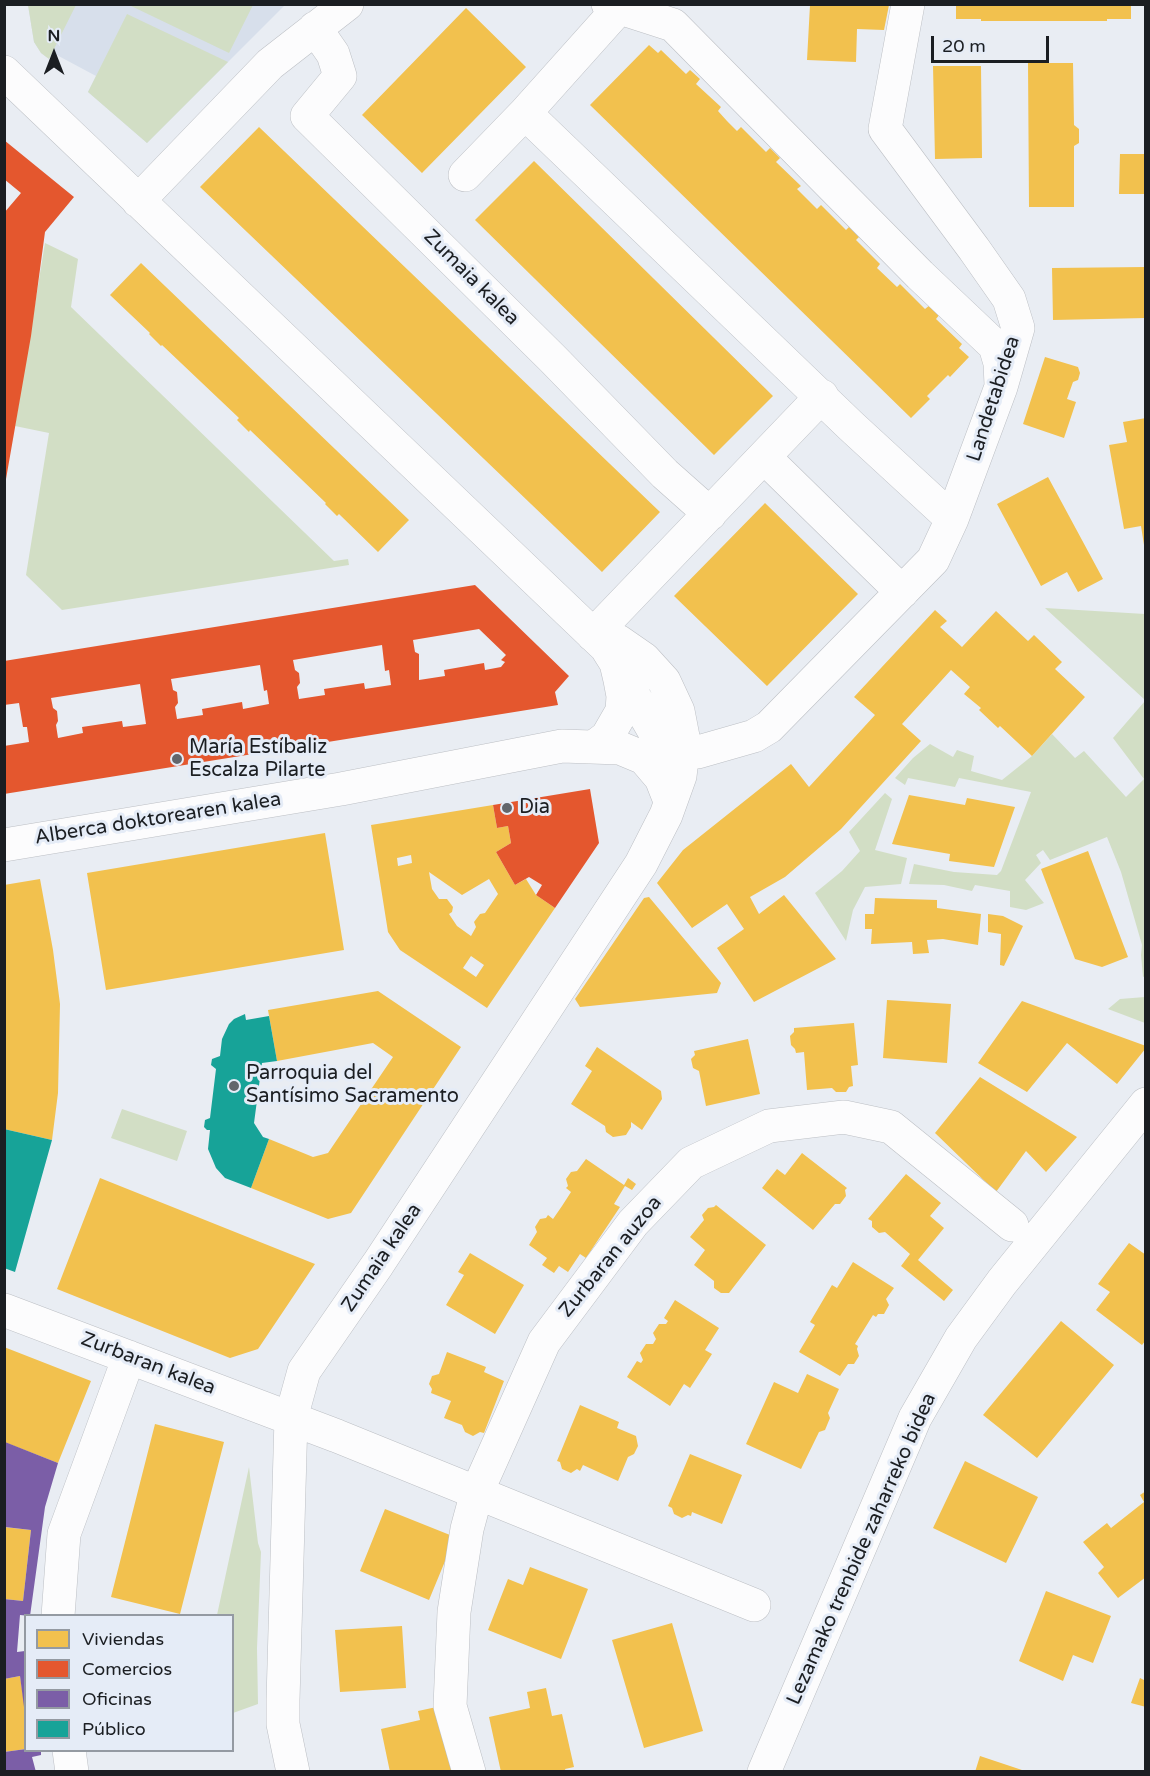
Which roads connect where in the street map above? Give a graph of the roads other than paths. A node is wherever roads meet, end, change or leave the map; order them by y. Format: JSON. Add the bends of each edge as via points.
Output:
{"nodes":[{"id":1,"x":347,"y":4,"type":"edge"},
{"id":2,"x":908,"y":4,"type":"edge"},
{"id":3,"x":614,"y":6,"type":"edge"},
{"id":4,"x":315,"y":28,"type":"junction"},
{"id":5,"x":4,"y":57,"type":"edge"},
{"id":6,"x":14,"y":82,"type":"edge"},
{"id":7,"x":525,"y":113,"type":"junction"},
{"id":8,"x":465,"y":175,"type":"dead end"},
{"id":9,"x":138,"y":201,"type":"junction"},
{"id":10,"x":1001,"y":387,"type":"junction"},
{"id":11,"x":822,"y":396,"type":"junction"},
{"id":12,"x":764,"y":457,"type":"junction"},
{"id":13,"x":710,"y":514,"type":"junction"},
{"id":14,"x":952,"y":519,"type":"junction"},
{"id":15,"x":902,"y":592,"type":"junction"},
{"id":16,"x":593,"y":635,"type":"junction"},
{"id":17,"x":620,"y":680,"type":"junction"},
{"id":18,"x":769,"y":727,"type":"joint"},
{"id":19,"x":595,"y":746,"type":"junction"},
{"id":20,"x":684,"y":749,"type":"junction"},
{"id":21,"x":670,"y":801,"type":"junction"},
{"id":22,"x":4,"y":845,"type":"edge"},
{"id":23,"x":1146,"y":1104,"type":"edge"},
{"id":24,"x":1012,"y":1225,"type":"dead end"},
{"id":25,"x":4,"y":1310,"type":"edge"},
{"id":26,"x":129,"y":1357,"type":"junction"},
{"id":27,"x":291,"y":1418,"type":"junction"},
{"id":28,"x":477,"y":1492,"type":"junction"},
{"id":29,"x":754,"y":1605,"type":"dead end"},
{"id":30,"x":58,"y":1614,"type":"edge"},
{"id":31,"x":69,"y":1752,"type":"edge"},
{"id":32,"x":72,"y":1772,"type":"edge"},
{"id":33,"x":293,"y":1772,"type":"edge"},
{"id":34,"x":469,"y":1772,"type":"edge"},
{"id":35,"x":764,"y":1772,"type":"edge"}],
"edges":[{"from":1,"to":4,"type":"street"},
{"from":2,"to":10,"type":"street","name":"Landetabidea","via":[[885,129],[1009,299],[1018,328]]},
{"from":3,"to":7,"type":"street"},
{"from":3,"to":10,"type":"street","via":[[673,25],[994,346],[1000,363]]},
{"from":4,"to":9,"type":"street","via":[[270,64]]},
{"from":4,"to":13,"type":"street","name":"Zumaia kalea","via":[[333,54],[340,76],[307,116],[665,474]]},
{"from":5,"to":6,"type":"street","name":"Zumaia kalea"},
{"from":6,"to":9,"type":"street","name":"Zumaia kalea"},
{"from":7,"to":8,"type":"street"},
{"from":7,"to":11,"type":"street"},
{"from":9,"to":16,"type":"street","name":"Zumaia kalea"},
{"from":10,"to":14,"type":"street","name":"Landetabidea"},
{"from":11,"to":12,"type":"street"},
{"from":11,"to":14,"type":"street"},
{"from":12,"to":13,"type":"street"},
{"from":12,"to":15,"type":"street"},
{"from":13,"to":16,"type":"street"},
{"from":14,"to":15,"type":"street","name":"Landetabidea","via":[[933,560]]},
{"from":15,"to":18,"type":"street","name":"Landetabidea"},
{"from":16,"to":17,"type":"street","name":"Zumaia kalea","via":[[616,663]]},
{"from":16,"to":20,"type":"street","name":"Zumaia kalea","via":[[618,641],[644,659],[664,681],[678,711]]},
{"from":17,"to":19,"type":"street","name":"Zumaia kalea","via":[[622,711],[607,737]]},
{"from":17,"to":20,"type":"street","name":"Zumaia kalea","via":[[662,743]]},
{"from":18,"to":20,"type":"street","name":"Zumaia kalea","via":[[740,741],[698,752]]},
{"from":19,"to":21,"type":"street","via":[[620,748],[644,758],[661,778]]},
{"from":19,"to":22,"type":"street","name":"Alberca doktorearen kalea","via":[[562,746],[330,791]]},
{"from":20,"to":21,"type":"street","name":"Zumaia kalea","via":[[680,776]]},
{"from":21,"to":27,"type":"street","name":"Zumaia kalea","via":[[641,864],[304,1371]]},
{"from":23,"to":35,"type":"street","name":"Lezamako trenbide zaharreko bidea","via":[[1002,1282],[961,1338],[915,1418]]},
{"from":24,"to":28,"type":"street","name":"Zurbaran auzoa","via":[[891,1127],[844,1117],[769,1126],[692,1163],[633,1223],[544,1342]]},
{"from":25,"to":26,"type":"street","name":"Zurbaran kalea"},
{"from":26,"to":27,"type":"street","name":"Zurbaran kalea"},
{"from":26,"to":30,"type":"street","via":[[64,1534]]},
{"from":27,"to":28,"type":"street"},
{"from":27,"to":33,"type":"street","name":"Zumaia kalea","via":[[283,1700]]},
{"from":28,"to":29,"type":"street"},
{"from":28,"to":34,"type":"street","name":"Zurbaran auzoa","via":[[454,1612],[450,1706]]},
{"from":31,"to":32,"type":"street"}]}
